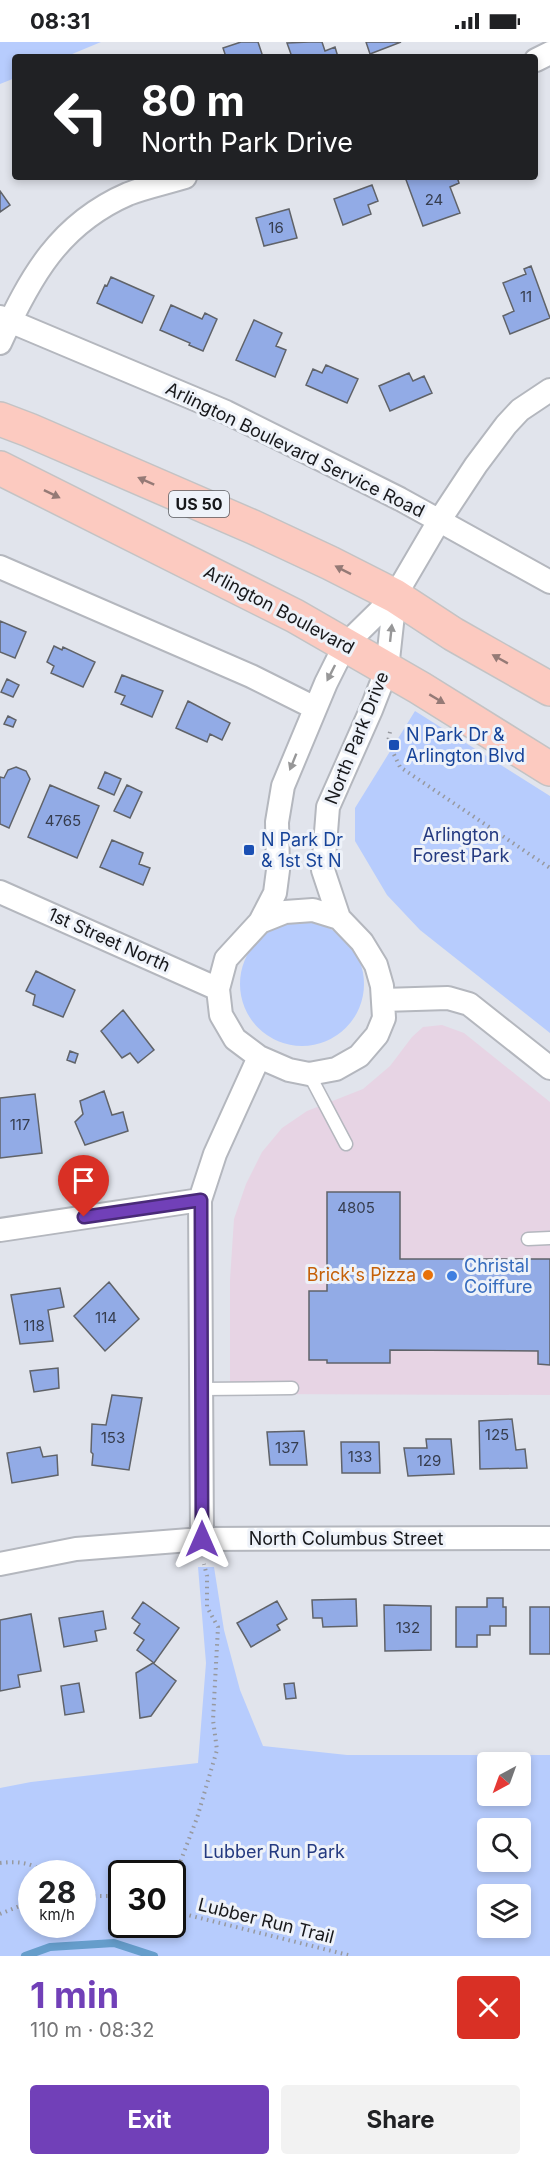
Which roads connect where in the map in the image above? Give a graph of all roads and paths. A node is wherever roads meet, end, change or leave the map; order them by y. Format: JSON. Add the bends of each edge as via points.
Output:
{"nodes":[{"id":1,"x":175,"y":180,"type":"edge"},
{"id":2,"x":5,"y":319,"type":"edge"},
{"id":3,"x":0,"y":343,"type":"edge"},
{"id":4,"x":550,"y":390,"type":"edge"},
{"id":5,"x":0,"y":419,"type":"edge"},
{"id":6,"x":0,"y":468,"type":"edge"},
{"id":7,"x":439,"y":521,"type":"junction"},
{"id":8,"x":0,"y":567,"type":"edge"},
{"id":9,"x":550,"y":582,"type":"edge"},
{"id":10,"x":395,"y":596,"type":"junction"},
{"id":11,"x":345,"y":645,"type":"junction"},
{"id":12,"x":387,"y":669,"type":"junction"},
{"id":13,"x":550,"y":689,"type":"edge"},
{"id":14,"x":315,"y":708,"type":"junction"},
{"id":15,"x":392,"y":722,"type":"dead end"},
{"id":16,"x":550,"y":769,"type":"edge"},
{"id":17,"x":550,"y":868,"type":"edge"},
{"id":18,"x":0,"y":892,"type":"edge"},
{"id":19,"x":339,"y":918,"type":"junction"},
{"id":20,"x":260,"y":922,"type":"junction"},
{"id":21,"x":218,"y":989,"type":"junction"},
{"id":22,"x":383,"y":1000,"type":"junction"},
{"id":23,"x":259,"y":1057,"type":"junction"},
{"id":24,"x":550,"y":1068,"type":"edge"},
{"id":25,"x":309,"y":1074,"type":"junction"},
{"id":26,"x":346,"y":1144,"type":"dead end"},
{"id":27,"x":201,"y":1200,"type":"junction"},
{"id":28,"x":0,"y":1230,"type":"edge"},
{"id":29,"x":550,"y":1238,"type":"edge"},
{"id":30,"x":528,"y":1239,"type":"dead end"},
{"id":31,"x":292,"y":1388,"type":"dead end"},
{"id":32,"x":202,"y":1389,"type":"junction"},
{"id":33,"x":550,"y":1538,"type":"edge"},
{"id":34,"x":202,"y":1539,"type":"junction"},
{"id":35,"x":0,"y":1564,"type":"edge"},
{"id":36,"x":181,"y":1860,"type":"edge"},
{"id":37,"x":18,"y":1861,"type":"edge"},
{"id":38,"x":0,"y":1863,"type":"edge"},
{"id":39,"x":18,"y":1907,"type":"edge"},
{"id":40,"x":0,"y":1914,"type":"edge"},
{"id":41,"x":186,"y":1914,"type":"edge"},
{"id":42,"x":352,"y":1956,"type":"edge"}],
"edges":[{"from":1,"to":2,"type":"street","via":[[130,193],[78,223],[41,265]]},
{"from":2,"to":3,"type":"street"},
{"from":2,"to":7,"type":"street","name":"Arlington Boulevard Service Road","via":[[226,412]]},
{"from":4,"to":7,"type":"street","via":[[520,410],[506,425]]},
{"from":10,"to":5,"type":"highway","number":"US 50","one_way":true,"via":[[252,527]]},
{"from":6,"to":11,"type":"highway","name":"Arlington Boulevard","one_way":true},
{"from":7,"to":9,"type":"street","name":"Arlington Boulevard Service Road"},
{"from":7,"to":10,"type":"street"},
{"from":8,"to":14,"type":"street","via":[[251,676]]},
{"from":10,"to":11,"type":"street"},
{"from":12,"to":10,"type":"street","name":"North Park Drive","one_way":true},
{"from":13,"to":10,"type":"highway","number":"US 50","one_way":true},
{"from":11,"to":12,"type":"highway","name":"Arlington Boulevard"},
{"from":11,"to":14,"type":"street","one_way":true},
{"from":12,"to":16,"type":"highway","name":"Arlington Boulevard","one_way":true},
{"from":12,"to":19,"type":"street","name":"North Park Drive","via":[[327,807],[323,870]]},
{"from":14,"to":20,"type":"street","one_way":true,"via":[[283,786],[277,822],[275,893]]},
{"from":15,"to":17,"type":"path","via":[[388,742],[400,767]]},
{"from":18,"to":21,"type":"street","name":"1st Street North"},
{"from":19,"to":20,"type":"street","via":[[313,910],[285,912]]},
{"from":19,"to":22,"type":"street","via":[[362,942],[376,965]]},
{"from":20,"to":21,"type":"street","via":[[226,959]]},
{"from":21,"to":23,"type":"street","via":[[221,1015],[235,1039]]},
{"from":22,"to":24,"type":"street","via":[[448,998],[469,1004]]},
{"from":22,"to":25,"type":"street","via":[[384,1018],[377,1035],[359,1056],[336,1069]]},
{"from":23,"to":25,"type":"street"},
{"from":23,"to":27,"type":"street","via":[[215,1154]]},
{"from":25,"to":26,"type":"lane"},
{"from":27,"to":28,"type":"street"},
{"from":27,"to":32,"type":"street"},
{"from":29,"to":30,"type":"lane"},
{"from":31,"to":32,"type":"lane"},
{"from":32,"to":34,"type":"street"},
{"from":33,"to":34,"type":"street","name":"North Columbus Street"},
{"from":34,"to":35,"type":"street","name":"North Columbus Street","via":[[76,1549]]},
{"from":34,"to":36,"type":"path","via":[[207,1607],[218,1627],[213,1720],[217,1750]]},
{"from":37,"to":38,"type":"path"},
{"from":39,"to":40,"type":"path"},
{"from":41,"to":42,"type":"path","name":"Lubber Run Trail"}]}
